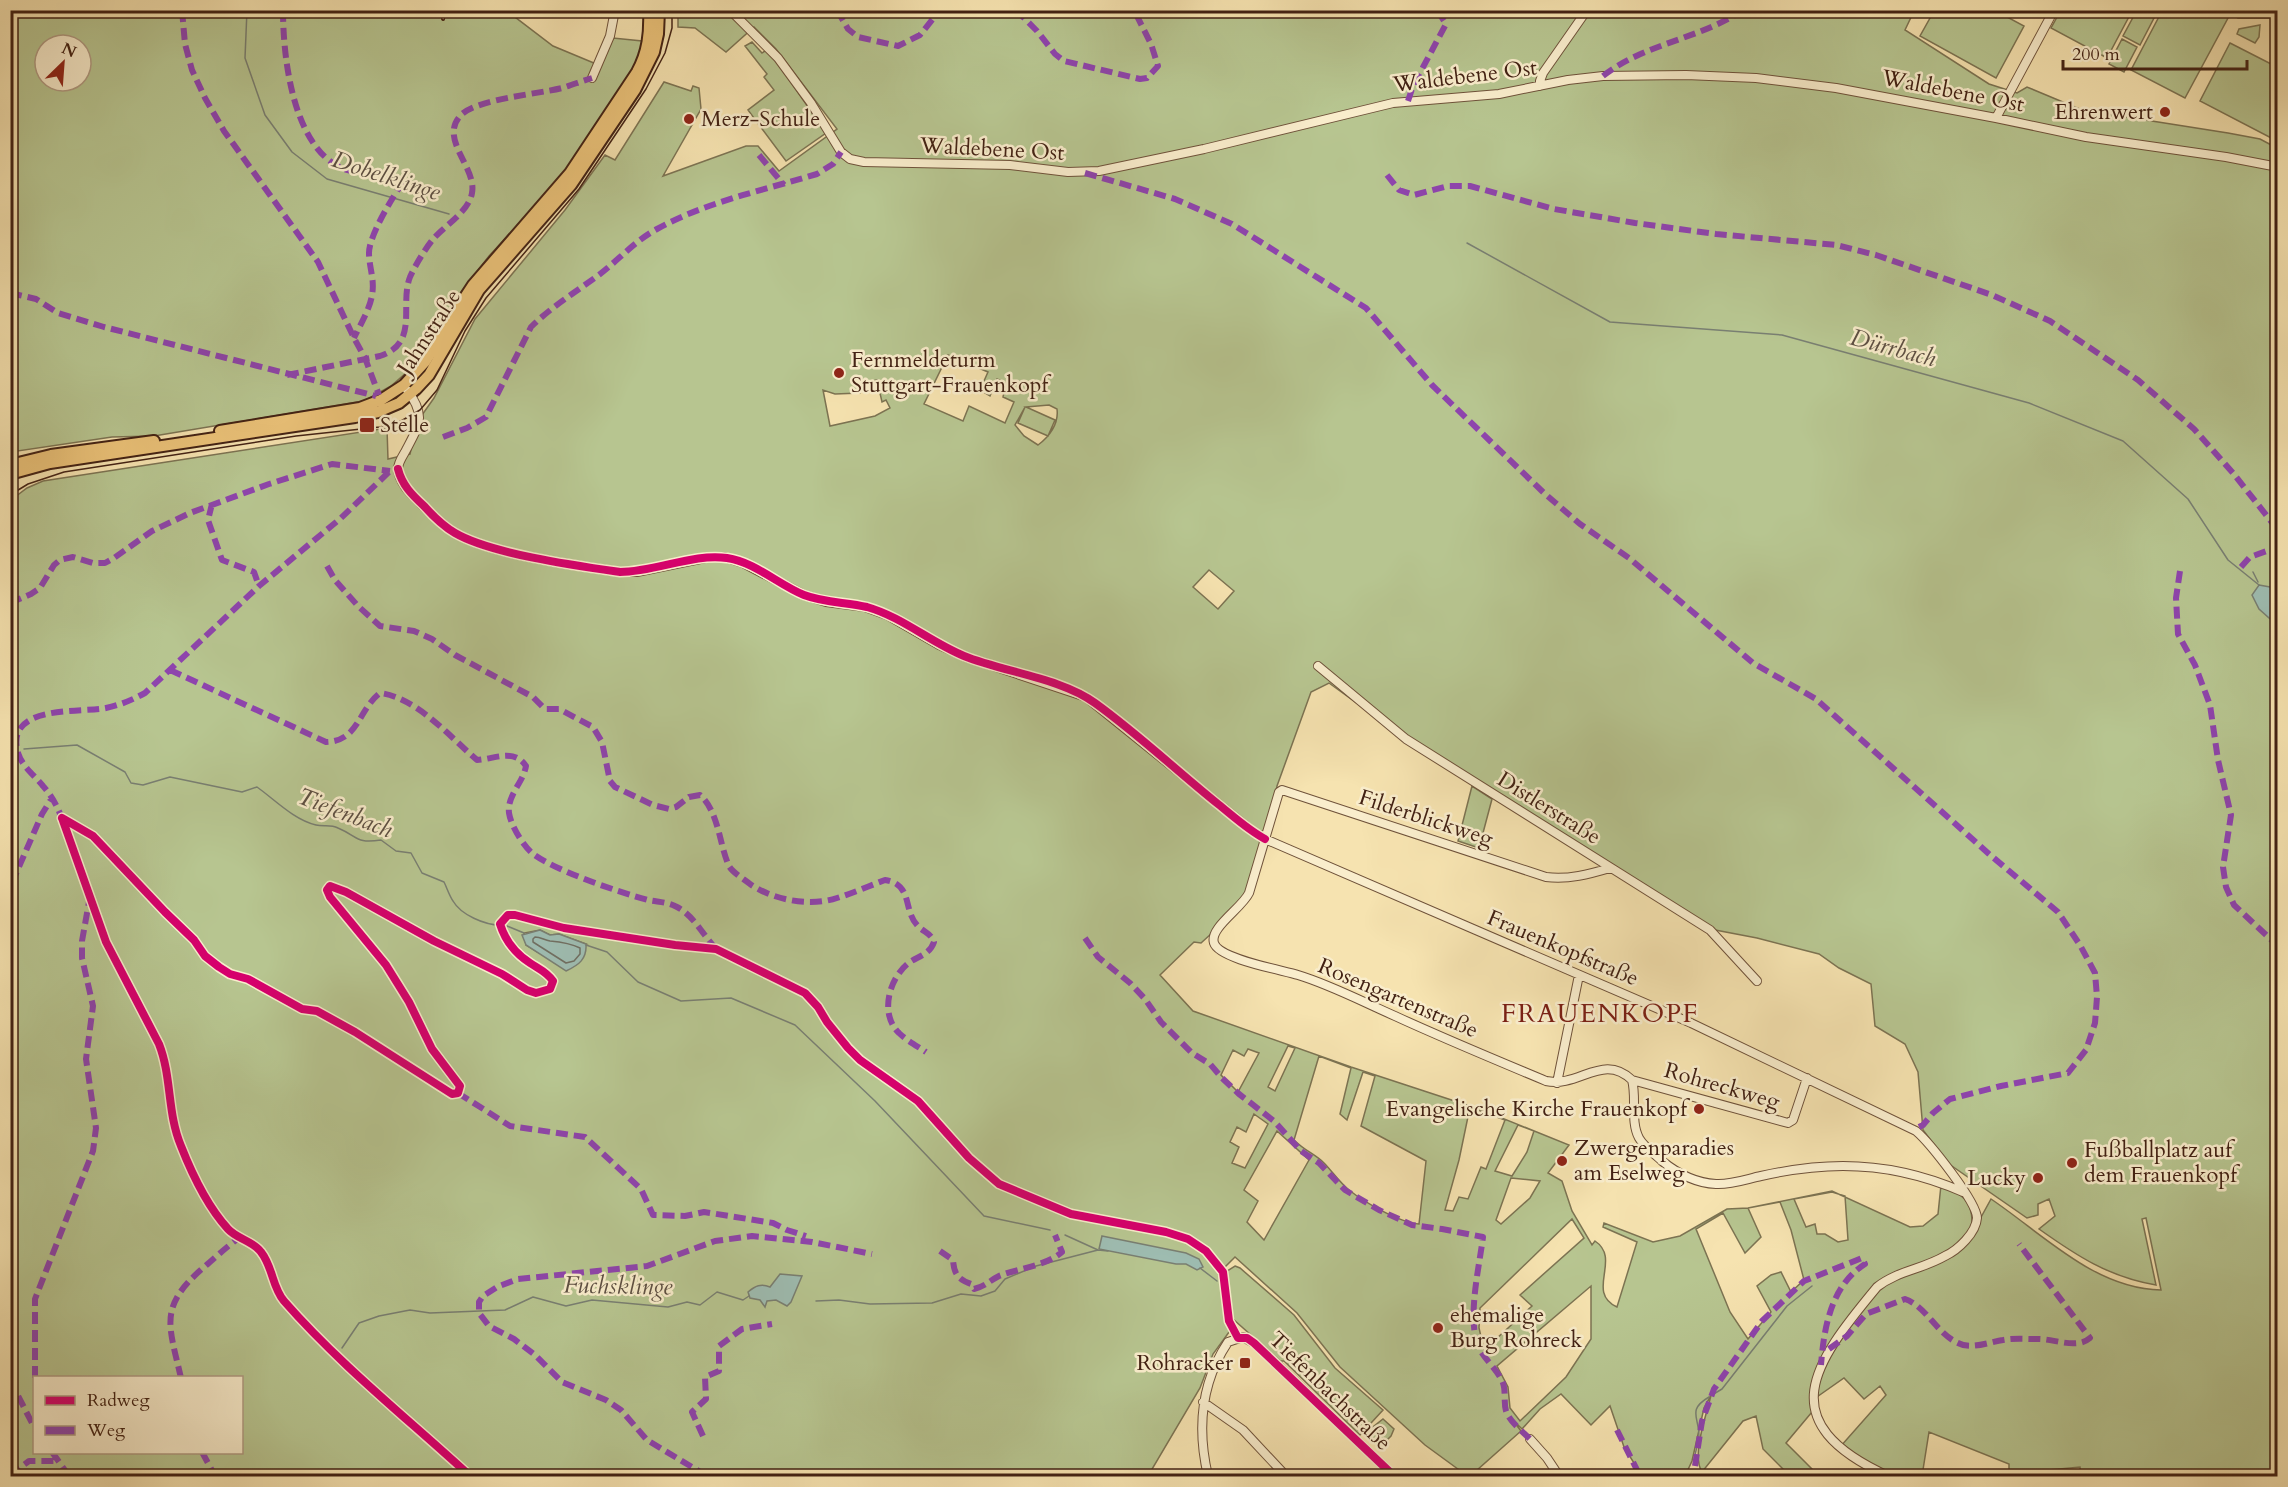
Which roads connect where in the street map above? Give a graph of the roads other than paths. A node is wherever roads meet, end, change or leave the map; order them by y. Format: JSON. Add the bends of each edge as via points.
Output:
{"nodes":[{"id":1,"x":615,"y":10,"type":"edge"},
{"id":2,"x":649,"y":10,"type":"edge"},
{"id":3,"x":659,"y":10,"type":"edge"},
{"id":4,"x":730,"y":10,"type":"edge"},
{"id":5,"x":1587,"y":10,"type":"edge"},
{"id":6,"x":2054,"y":10,"type":"edge"},
{"id":7,"x":592,"y":78,"type":"dead end"},
{"id":8,"x":1540,"y":86,"type":"junction"},
{"id":9,"x":1996,"y":118,"type":"junction"},
{"id":10,"x":2277,"y":167,"type":"edge"},
{"id":11,"x":407,"y":390,"type":"junction"},
{"id":12,"x":10,"y":465,"type":"edge"},
{"id":13,"x":10,"y":474,"type":"edge"},
{"id":14,"x":1318,"y":666,"type":"dead end"},
{"id":15,"x":1265,"y":839,"type":"junction"},
{"id":16,"x":1610,"y":868,"type":"junction"},
{"id":17,"x":1579,"y":975,"type":"junction"},
{"id":18,"x":1757,"y":981,"type":"dead end"},
{"id":19,"x":1807,"y":1078,"type":"junction"},
{"id":20,"x":1632,"y":1080,"type":"junction"},
{"id":21,"x":1557,"y":1083,"type":"junction"},
{"id":22,"x":1948,"y":1169,"type":"junction"},
{"id":23,"x":1937,"y":1181,"type":"junction"},
{"id":24,"x":1964,"y":1192,"type":"junction"},
{"id":25,"x":1203,"y":1402,"type":"junction"},
{"id":26,"x":1530,"y":1439,"type":"dead end"},
{"id":27,"x":1208,"y":1476,"type":"edge"},
{"id":28,"x":1286,"y":1476,"type":"edge"},
{"id":29,"x":1394,"y":1476,"type":"edge"},
{"id":30,"x":1559,"y":1476,"type":"edge"},
{"id":31,"x":1888,"y":1476,"type":"edge"}],
"edges":[{"from":1,"to":7,"type":"street","via":[[610,36]]},
{"from":2,"to":11,"type":"main road","name":"Jahnstraße","via":[[644,58],[597,133],[556,192],[473,285]]},
{"from":3,"to":11,"type":"main road","name":"Jahnstraße","via":[[654,52],[635,90],[571,185],[479,290],[429,375]]},
{"from":4,"to":8,"type":"street","name":"Waldebene Ost","via":[[778,58],[841,152],[864,162],[1100,171],[1393,103]]},
{"from":5,"to":8,"type":"street","via":[[1543,73]]},
{"from":6,"to":9,"type":"street"},
{"from":8,"to":9,"type":"street","name":"Waldebene Ost","via":[[1628,75],[1756,78],[1858,91]]},
{"from":9,"to":10,"type":"street","name":"Waldebene Ost","via":[[2086,138]]},
{"from":11,"to":12,"type":"main road","name":"Jahnstraße","via":[[349,411],[58,454]]},
{"from":11,"to":13,"type":"main road","name":"Jahnstraße","via":[[388,408],[362,416],[51,463]]},
{"from":11,"to":15,"type":"street","name":"Frauenkopfstraße","via":[[420,414],[398,469],[406,488],[456,534],[517,553],[620,572],[710,557],[735,559],[804,595],[866,607],[966,657],[1075,692],[1096,704]]},
{"from":14,"to":16,"type":"street","name":"Distlerstraße","via":[[1406,739]]},
{"from":15,"to":16,"type":"street","name":"Filderblickweg","via":[[1282,790],[1546,877],[1576,876]]},
{"from":15,"to":17,"type":"street","name":"Frauenkopfstraße"},
{"from":15,"to":21,"type":"street","name":"Rosengartenstraße","via":[[1245,900],[1214,935],[1216,948],[1230,956],[1318,982]]},
{"from":16,"to":18,"type":"street","name":"Distlerstraße","via":[[1710,930]]},
{"from":17,"to":19,"type":"street","name":"Frauenkopfstraße"},
{"from":17,"to":21,"type":"street"},
{"from":19,"to":20,"type":"street","name":"Rohreckweg","via":[[1793,1120],[1788,1123]]},
{"from":19,"to":22,"type":"street","name":"Frauenkopfstraße","via":[[1916,1131]]},
{"from":20,"to":21,"type":"street","via":[[1616,1068],[1608,1068]]},
{"from":20,"to":23,"type":"street","via":[[1638,1136],[1669,1167],[1692,1179],[1718,1185],[1794,1169],[1845,1166],[1892,1169]]},
{"from":22,"to":23,"type":"street"},
{"from":22,"to":24,"type":"street","name":"Frauenkopfstraße"},
{"from":23,"to":24,"type":"street"},
{"from":24,"to":31,"type":"street","name":"Frauenkopfstraße","via":[[1975,1210],[1976,1224],[1971,1233],[1945,1256],[1887,1279],[1877,1287],[1834,1342],[1815,1382],[1813,1403],[1821,1428],[1855,1460]]},
{"from":25,"to":27,"type":"street","via":[[1201,1429]]},
{"from":25,"to":28,"type":"street","via":[[1243,1430]]},
{"from":25,"to":29,"type":"street","name":"Tiefenbachstraße","via":[[1228,1342],[1247,1338]]},
{"from":26,"to":30,"type":"street"}]}
